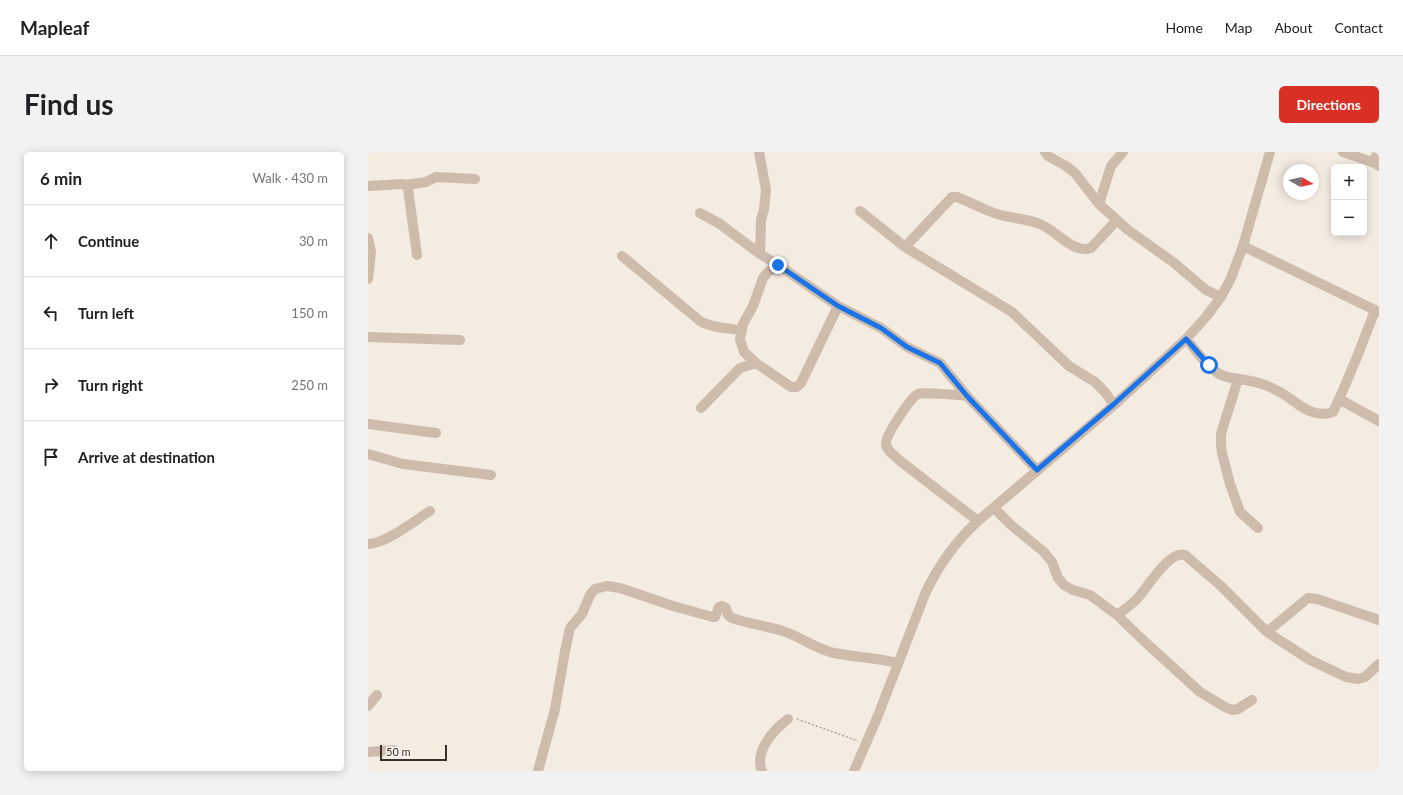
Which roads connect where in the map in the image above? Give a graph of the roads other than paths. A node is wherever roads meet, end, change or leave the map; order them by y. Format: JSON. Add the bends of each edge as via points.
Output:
{"nodes":[{"id":1,"x":759,"y":152,"type":"edge"},
{"id":2,"x":1045,"y":152,"type":"edge"},
{"id":3,"x":1123,"y":152,"type":"edge"},
{"id":4,"x":1270,"y":152,"type":"edge"},
{"id":5,"x":1343,"y":152,"type":"edge"},
{"id":6,"x":1378,"y":152,"type":"edge"},
{"id":7,"x":1376,"y":164,"type":"edge"},
{"id":8,"x":475,"y":179,"type":"dead end"},
{"id":9,"x":406,"y":185,"type":"junction"},
{"id":10,"x":368,"y":186,"type":"edge"},
{"id":11,"x":1099,"y":204,"type":"junction"},
{"id":12,"x":860,"y":211,"type":"dead end"},
{"id":13,"x":700,"y":213,"type":"dead end"},
{"id":14,"x":1117,"y":220,"type":"junction"},
{"id":15,"x":368,"y":238,"type":"edge"},
{"id":16,"x":1243,"y":246,"type":"junction"},
{"id":17,"x":905,"y":247,"type":"junction"},
{"id":18,"x":760,"y":254,"type":"junction"},
{"id":19,"x":417,"y":255,"type":"dead end"},
{"id":20,"x":622,"y":256,"type":"dead end"},
{"id":21,"x":778,"y":265,"type":"junction"},
{"id":22,"x":368,"y":279,"type":"edge"},
{"id":23,"x":1221,"y":297,"type":"junction"},
{"id":24,"x":838,"y":306,"type":"junction"},
{"id":25,"x":1377,"y":311,"type":"edge"},
{"id":26,"x":741,"y":330,"type":"junction"},
{"id":27,"x":368,"y":337,"type":"edge"},
{"id":28,"x":1186,"y":339,"type":"junction"},
{"id":29,"x":460,"y":340,"type":"dead end"},
{"id":30,"x":744,"y":352,"type":"junction"},
{"id":31,"x":756,"y":363,"type":"junction"},
{"id":32,"x":740,"y":368,"type":"junction"},
{"id":33,"x":1238,"y":379,"type":"junction"},
{"id":34,"x":967,"y":396,"type":"junction"},
{"id":35,"x":1339,"y":399,"type":"junction"},
{"id":36,"x":1114,"y":404,"type":"junction"},
{"id":37,"x":701,"y":408,"type":"dead end"},
{"id":38,"x":1379,"y":421,"type":"edge"},
{"id":39,"x":368,"y":424,"type":"edge"},
{"id":40,"x":436,"y":433,"type":"dead end"},
{"id":41,"x":368,"y":454,"type":"edge"},
{"id":42,"x":1037,"y":470,"type":"junction"},
{"id":43,"x":491,"y":475,"type":"dead end"},
{"id":44,"x":994,"y":508,"type":"junction"},
{"id":45,"x":430,"y":511,"type":"dead end"},
{"id":46,"x":978,"y":521,"type":"junction"},
{"id":47,"x":1258,"y":528,"type":"dead end"},
{"id":48,"x":368,"y":544,"type":"edge"},
{"id":49,"x":1117,"y":614,"type":"junction"},
{"id":50,"x":1379,"y":620,"type":"edge"},
{"id":51,"x":1267,"y":632,"type":"junction"},
{"id":52,"x":898,"y":663,"type":"junction"},
{"id":53,"x":1379,"y":664,"type":"edge"},
{"id":54,"x":377,"y":695,"type":"dead end"},
{"id":55,"x":1252,"y":700,"type":"dead end"},
{"id":56,"x":368,"y":706,"type":"edge"},
{"id":57,"x":788,"y":719,"type":"road end"},
{"id":58,"x":394,"y":750,"type":"dead end"},
{"id":59,"x":368,"y":752,"type":"edge"},
{"id":60,"x":538,"y":771,"type":"edge"},
{"id":61,"x":762,"y":771,"type":"edge"},
{"id":62,"x":854,"y":771,"type":"edge"}],
"edges":[{"from":1,"to":18,"type":"street","via":[[766,190],[760,225]]},
{"from":2,"to":11,"type":"street","via":[[1075,173]]},
{"from":3,"to":11,"type":"street","via":[[1111,166]]},
{"from":4,"to":16,"type":"street"},
{"from":5,"to":7,"type":"street"},
{"from":6,"to":7,"type":"street"},
{"from":8,"to":9,"type":"street","via":[[436,177],[426,182]]},
{"from":9,"to":10,"type":"street"},
{"from":9,"to":19,"type":"street"},
{"from":11,"to":14,"type":"street"},
{"from":12,"to":17,"type":"street"},
{"from":13,"to":18,"type":"street","via":[[720,224]]},
{"from":14,"to":17,"type":"street","via":[[1091,248],[1086,250],[1067,242],[1042,224],[998,214],[957,197],[952,198]]},
{"from":14,"to":23,"type":"street","via":[[1206,290]]},
{"from":15,"to":22,"type":"street","via":[[371,252]]},
{"from":16,"to":23,"type":"street"},
{"from":16,"to":25,"type":"street"},
{"from":17,"to":36,"type":"street","via":[[1012,312],[1069,366],[1095,382]]},
{"from":18,"to":21,"type":"street"},
{"from":20,"to":26,"type":"street","via":[[700,321],[715,327]]},
{"from":21,"to":24,"type":"street"},
{"from":21,"to":26,"type":"street","via":[[763,278]]},
{"from":23,"to":28,"type":"street"},
{"from":24,"to":31,"type":"street","via":[[797,387],[792,387]]},
{"from":24,"to":34,"type":"street","via":[[881,328],[907,347],[940,363]]},
{"from":25,"to":35,"type":"street"},
{"from":26,"to":30,"type":"street","via":[[740,339]]},
{"from":27,"to":29,"type":"street"},
{"from":28,"to":33,"type":"street","via":[[1215,371],[1223,376]]},
{"from":28,"to":36,"type":"street"},
{"from":30,"to":31,"type":"street"},
{"from":30,"to":32,"type":"street"},
{"from":31,"to":32,"type":"street"},
{"from":32,"to":37,"type":"street"},
{"from":33,"to":35,"type":"street","via":[[1276,390],[1314,414],[1333,412]]},
{"from":33,"to":47,"type":"street","via":[[1222,434],[1222,453],[1240,512]]},
{"from":34,"to":42,"type":"street"},
{"from":34,"to":46,"type":"street","via":[[918,394],[911,398],[886,442],[888,449],[898,460]]},
{"from":35,"to":38,"type":"street"},
{"from":36,"to":42,"type":"street"},
{"from":39,"to":40,"type":"street"},
{"from":41,"to":43,"type":"street","via":[[403,464]]},
{"from":42,"to":44,"type":"street"},
{"from":44,"to":46,"type":"street"},
{"from":44,"to":49,"type":"street","via":[[1044,552],[1064,585],[1090,595]]},
{"from":45,"to":48,"type":"street","via":[[392,535]]},
{"from":46,"to":52,"type":"street","via":[[963,535],[930,583]]},
{"from":49,"to":51,"type":"street","via":[[1136,600],[1166,564],[1177,554],[1181,554],[1221,586]]},
{"from":49,"to":55,"type":"street","via":[[1200,692],[1232,710]]},
{"from":50,"to":51,"type":"street","via":[[1308,598]]},
{"from":51,"to":53,"type":"street","via":[[1310,660],[1346,677],[1362,679]]},
{"from":52,"to":60,"type":"street","via":[[833,652],[815,646],[798,636],[732,618],[722,606],[713,617],[620,588],[607,586],[595,589],[582,614],[570,628],[556,709]]},
{"from":52,"to":62,"type":"street"},
{"from":54,"to":56,"type":"street"},
{"from":57,"to":61,"type":"street","via":[[778,726],[762,751],[759,760]]},
{"from":58,"to":59,"type":"street"}]}
